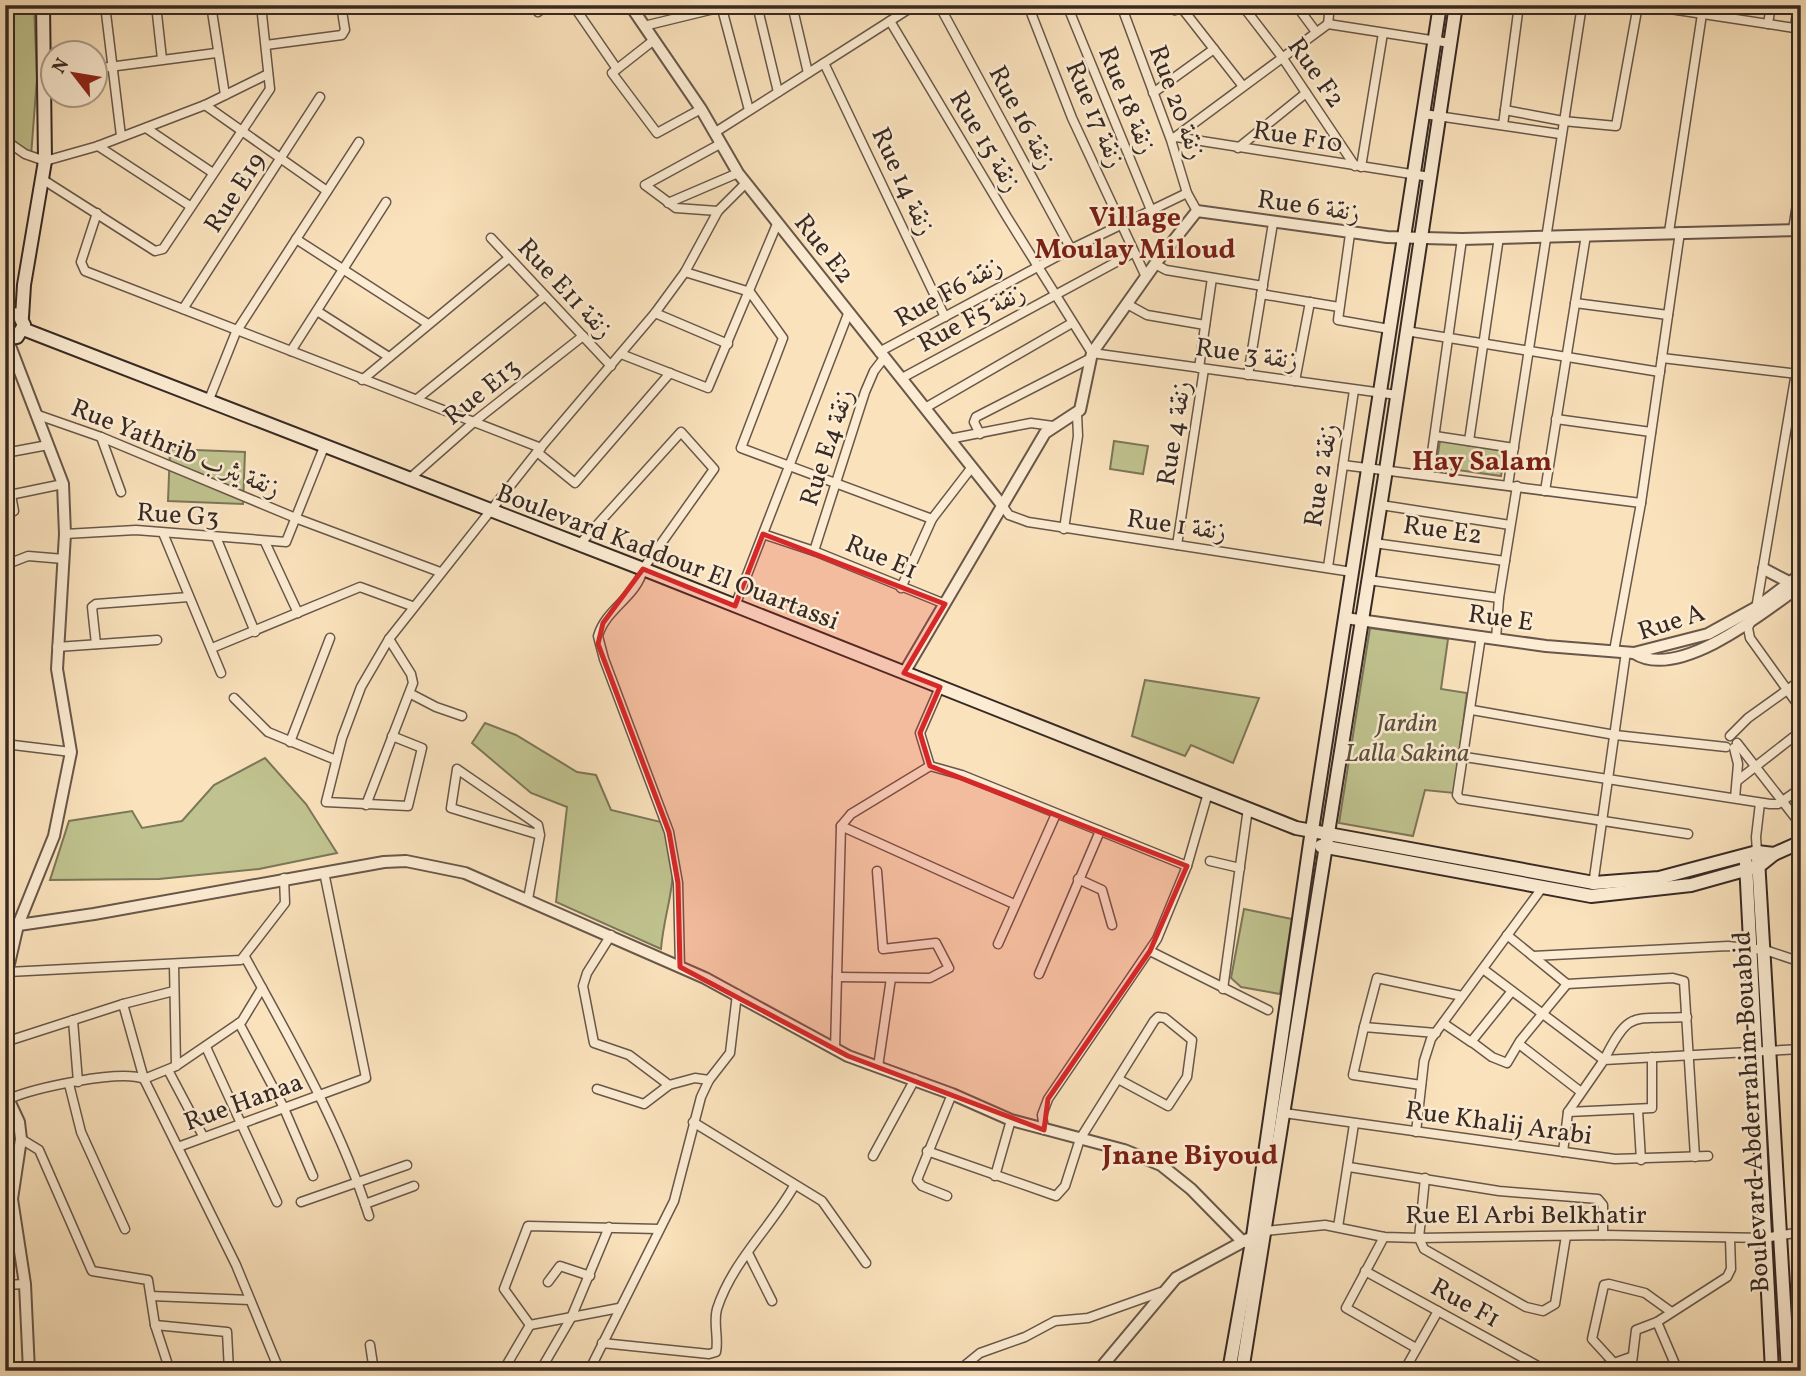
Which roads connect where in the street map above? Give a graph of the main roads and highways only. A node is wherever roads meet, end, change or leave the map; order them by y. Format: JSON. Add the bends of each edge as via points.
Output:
{"nodes":[{"id":1,"x":43,"y":5,"type":"edge"},
{"id":2,"x":1440,"y":5,"type":"edge"},
{"id":3,"x":1456,"y":5,"type":"edge"},
{"id":4,"x":45,"y":38,"type":"edge"},
{"id":5,"x":47,"y":108,"type":"edge"},
{"id":6,"x":24,"y":285,"type":"junction"},
{"id":7,"x":7,"y":312,"type":"edge"},
{"id":8,"x":22,"y":323,"type":"junction"},
{"id":9,"x":6,"y":338,"type":"edge"},
{"id":10,"x":1296,"y":828,"type":"junction"},
{"id":11,"x":1312,"y":829,"type":"junction"},
{"id":12,"x":1330,"y":833,"type":"junction"},
{"id":13,"x":1801,"y":842,"type":"edge"},
{"id":14,"x":1310,"y":843,"type":"junction"},
{"id":15,"x":1327,"y":848,"type":"junction"},
{"id":16,"x":1416,"y":850,"type":"junction"},
{"id":17,"x":1752,"y":854,"type":"junction"},
{"id":18,"x":1774,"y":854,"type":"junction"},
{"id":19,"x":1411,"y":863,"type":"junction"},
{"id":20,"x":1759,"y":866,"type":"junction"},
{"id":21,"x":1746,"y":871,"type":"junction"},
{"id":22,"x":1593,"y":889,"type":"junction"},
{"id":23,"x":1229,"y":1371,"type":"edge"},
{"id":24,"x":1242,"y":1371,"type":"edge"},
{"id":25,"x":1772,"y":1371,"type":"edge"},
{"id":26,"x":1789,"y":1371,"type":"edge"}],
"edges":[{"from":1,"to":4,"type":"main road"},
{"from":2,"to":11,"type":"main road"},
{"from":3,"to":12,"type":"main road"},
{"from":5,"to":6,"type":"main road","via":[[45,161]]},
{"from":6,"to":7,"type":"main road"},
{"from":6,"to":8,"type":"main road"},
{"from":7,"to":8,"type":"main road","name":"Boulevard Kaddour El Ouartassi"},
{"from":8,"to":9,"type":"main road","via":[[17,337]]},
{"from":8,"to":10,"type":"main road","name":"Boulevard Kaddour El Ouartassi","via":[[208,402]]},
{"from":10,"to":11,"type":"main road"},
{"from":10,"to":14,"type":"main road"},
{"from":11,"to":12,"type":"main road"},
{"from":11,"to":14,"type":"main road"},
{"from":12,"to":15,"type":"main road"},
{"from":12,"to":16,"type":"main road"},
{"from":13,"to":18,"type":"main road"},
{"from":14,"to":15,"type":"main road"},
{"from":14,"to":23,"type":"main road"},
{"from":15,"to":19,"type":"main road"},
{"from":15,"to":24,"type":"main road"},
{"from":16,"to":19,"type":"main road"},
{"from":16,"to":22,"type":"main road"},
{"from":17,"to":18,"type":"main road"},
{"from":17,"to":20,"type":"main road","name":"Boulevard Abderrahim Bouabid"},
{"from":17,"to":21,"type":"main road","name":"Boulevard Abderrahim Bouabid"},
{"from":17,"to":22,"type":"main road"},
{"from":18,"to":20,"type":"main road"},
{"from":19,"to":22,"type":"main road","via":[[1542,888]]},
{"from":20,"to":21,"type":"main road"},
{"from":20,"to":26,"type":"main road","name":"Boulevard Abderrahim Bouabid"},
{"from":21,"to":22,"type":"main road","via":[[1656,891]]},
{"from":21,"to":25,"type":"main road","name":"Boulevard Abderrahim Bouabid"}]}
